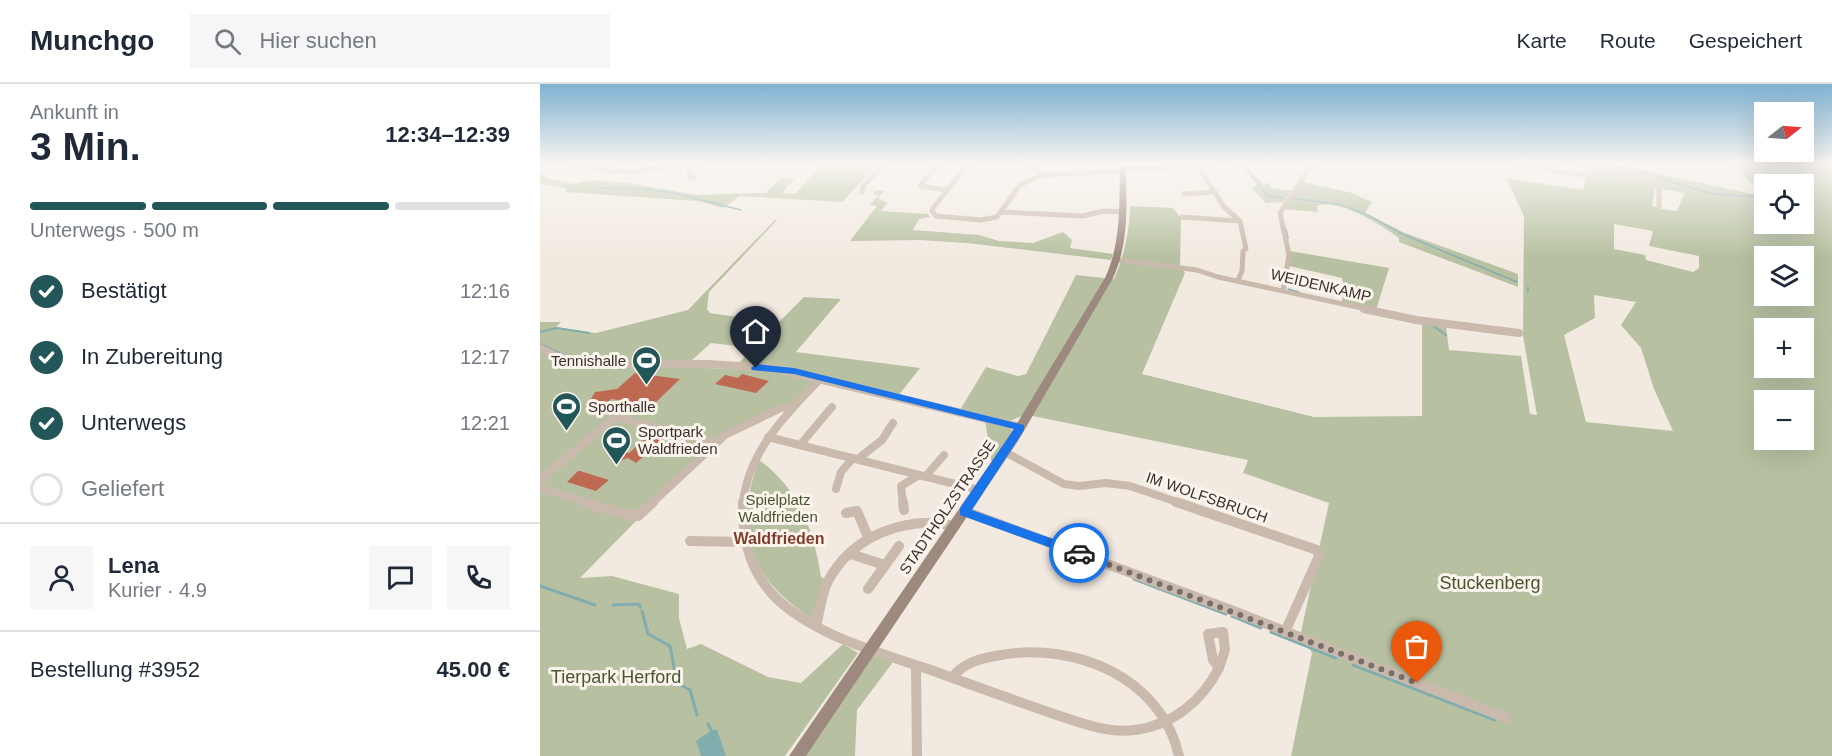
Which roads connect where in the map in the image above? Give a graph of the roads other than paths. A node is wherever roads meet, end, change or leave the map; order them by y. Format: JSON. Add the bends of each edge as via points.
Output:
{"nodes":[{"id":1,"x":943,"y":194,"type":"edge"},
{"id":2,"x":1014,"y":194,"type":"edge"},
{"id":3,"x":1123,"y":194,"type":"edge"},
{"id":4,"x":1216,"y":194,"type":"edge"},
{"id":5,"x":1292,"y":194,"type":"edge"},
{"id":6,"x":1659,"y":194,"type":"edge"},
{"id":7,"x":1659,"y":209,"type":"dead end"},
{"id":8,"x":1002,"y":212,"type":"junction"},
{"id":9,"x":1123,"y":212,"type":"junction"},
{"id":10,"x":1182,"y":217,"type":"dead end"},
{"id":11,"x":1240,"y":222,"type":"junction"},
{"id":12,"x":1118,"y":261,"type":"junction"},
{"id":13,"x":1238,"y":280,"type":"junction"},
{"id":14,"x":1283,"y":291,"type":"junction"},
{"id":15,"x":1519,"y":333,"type":"dead end"},
{"id":16,"x":540,"y":348,"type":"edge"},
{"id":17,"x":820,"y":379,"type":"junction"},
{"id":18,"x":792,"y":407,"type":"junction"},
{"id":19,"x":832,"y":407,"type":"dead end"},
{"id":20,"x":893,"y":423,"type":"dead end"},
{"id":21,"x":1021,"y":427,"type":"junction"},
{"id":22,"x":768,"y":437,"type":"junction"},
{"id":23,"x":715,"y":443,"type":"junction"},
{"id":24,"x":801,"y":445,"type":"junction"},
{"id":25,"x":1005,"y":452,"type":"junction"},
{"id":26,"x":944,"y":455,"type":"dead end"},
{"id":27,"x":855,"y":459,"type":"junction"},
{"id":28,"x":922,"y":476,"type":"junction"},
{"id":29,"x":540,"y":480,"type":"edge"},
{"id":30,"x":540,"y":488,"type":"edge"},
{"id":31,"x":836,"y":489,"type":"dead end"},
{"id":32,"x":979,"y":490,"type":"junction"},
{"id":33,"x":904,"y":510,"type":"dead end"},
{"id":34,"x":964,"y":512,"type":"junction"},
{"id":35,"x":846,"y":513,"type":"dead end"},
{"id":36,"x":955,"y":526,"type":"junction"},
{"id":37,"x":869,"y":540,"type":"junction"},
{"id":38,"x":690,"y":541,"type":"dead end"},
{"id":39,"x":745,"y":542,"type":"junction"},
{"id":40,"x":899,"y":546,"type":"dead end"},
{"id":41,"x":851,"y":554,"type":"junction"},
{"id":42,"x":884,"y":565,"type":"junction"},
{"id":43,"x":868,"y":589,"type":"dead end"},
{"id":44,"x":816,"y":626,"type":"junction"},
{"id":45,"x":1285,"y":632,"type":"junction"},
{"id":46,"x":872,"y":649,"type":"junction"},
{"id":47,"x":916,"y":665,"type":"junction"},
{"id":48,"x":1219,"y":668,"type":"dead end"},
{"id":49,"x":952,"y":678,"type":"junction"},
{"id":50,"x":1506,"y":718,"type":"dead end"},
{"id":51,"x":1168,"y":721,"type":"junction"},
{"id":52,"x":797,"y":756,"type":"edge"},
{"id":53,"x":917,"y":756,"type":"edge"},
{"id":54,"x":1179,"y":756,"type":"edge"}],
"edges":[{"from":1,"to":8,"type":"street","via":[[933,208],[936,216],[981,220]]},
{"from":2,"to":8,"type":"street"},
{"from":3,"to":9,"type":"street","name":"STADTHOLZSTRASSE"},
{"from":4,"to":11,"type":"street"},
{"from":5,"to":14,"type":"street","via":[[1280,213],[1289,255]]},
{"from":6,"to":7,"type":"street"},
{"from":8,"to":9,"type":"street","via":[[1083,216]]},
{"from":9,"to":12,"type":"street","name":"STADTHOLZSTRASSE"},
{"from":10,"to":11,"type":"street"},
{"from":11,"to":13,"type":"street","via":[[1246,249]]},
{"from":12,"to":13,"type":"street","name":"WEIDENKAMP","via":[[1197,270]]},
{"from":12,"to":21,"type":"street","name":"STADTHOLZSTRASSE"},
{"from":13,"to":14,"type":"street","name":"WEIDENKAMP"},
{"from":14,"to":15,"type":"street","name":"WEIDENKAMP","via":[[1416,320]]},
{"from":16,"to":17,"type":"street","via":[[578,363],[772,368]]},
{"from":17,"to":18,"type":"street"},
{"from":17,"to":21,"type":"street"},
{"from":18,"to":22,"type":"street"},
{"from":18,"to":23,"type":"street","via":[[780,408]]},
{"from":19,"to":24,"type":"street"},
{"from":20,"to":27,"type":"street","via":[[884,438]]},
{"from":21,"to":25,"type":"street","name":"STADTHOLZSTRASSE"},
{"from":22,"to":24,"type":"street"},
{"from":22,"to":39,"type":"street","via":[[744,492]]},
{"from":23,"to":29,"type":"street","via":[[615,417]]},
{"from":23,"to":30,"type":"street","via":[[638,516]]},
{"from":24,"to":27,"type":"street"},
{"from":25,"to":32,"type":"street","name":"STADTHOLZSTRASSE"},
{"from":25,"to":45,"type":"street","name":"IM WOLFSBRUCH","via":[[1064,484],[1130,486],[1317,550],[1319,556]]},
{"from":26,"to":28,"type":"street"},
{"from":27,"to":28,"type":"street"},
{"from":27,"to":31,"type":"street","via":[[841,472]]},
{"from":28,"to":32,"type":"street"},
{"from":28,"to":33,"type":"street","via":[[901,486]]},
{"from":32,"to":34,"type":"street","name":"STADTHOLZSTRASSE"},
{"from":34,"to":36,"type":"street","name":"STADTHOLZSTRASSE"},
{"from":34,"to":45,"type":"street"},
{"from":35,"to":37,"type":"street","via":[[858,511]]},
{"from":36,"to":37,"type":"street","via":[[914,522]]},
{"from":36,"to":46,"type":"street","name":"STADTHOLZSTRASSE"},
{"from":37,"to":41,"type":"street"},
{"from":38,"to":39,"type":"street"},
{"from":39,"to":44,"type":"street","via":[[758,576],[769,591]]},
{"from":40,"to":42,"type":"street"},
{"from":41,"to":42,"type":"street"},
{"from":41,"to":44,"type":"street","via":[[828,582]]},
{"from":42,"to":43,"type":"street"},
{"from":44,"to":46,"type":"street"},
{"from":45,"to":50,"type":"street"},
{"from":46,"to":47,"type":"street"},
{"from":46,"to":52,"type":"street","name":"STADTHOLZSTRASSE"},
{"from":47,"to":49,"type":"street"},
{"from":47,"to":53,"type":"street"},
{"from":48,"to":51,"type":"street","via":[[1202,694]]},
{"from":49,"to":51,"type":"street","via":[[1106,730],[1131,731]]},
{"from":49,"to":51,"type":"street","via":[[961,667],[998,655],[1061,654],[1107,670],[1131,684]]},
{"from":51,"to":54,"type":"street"}]}
